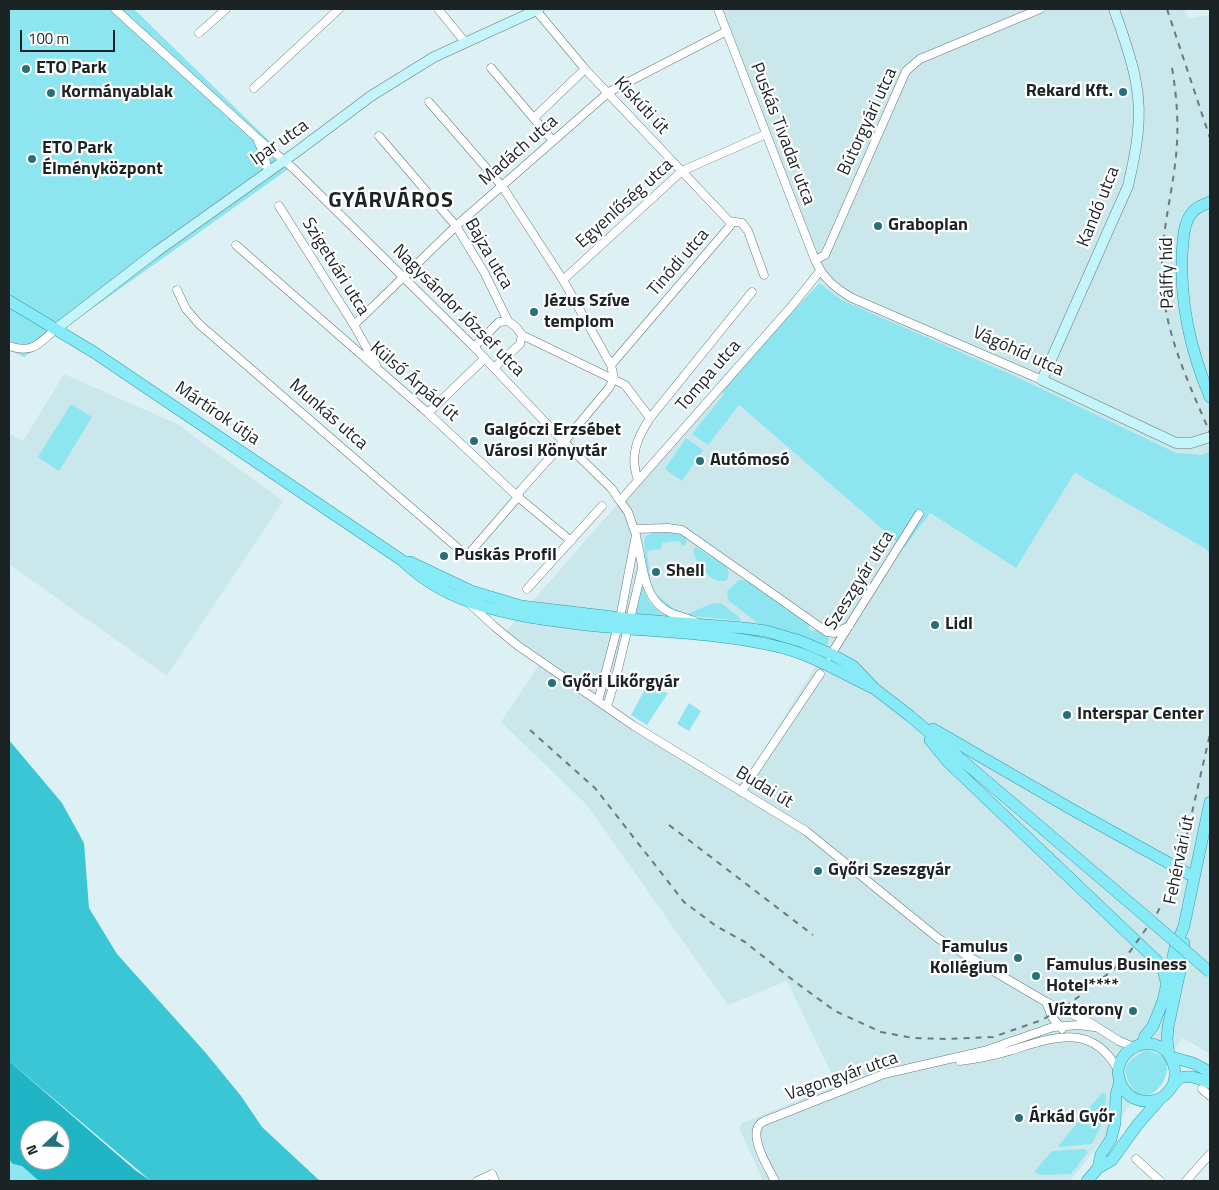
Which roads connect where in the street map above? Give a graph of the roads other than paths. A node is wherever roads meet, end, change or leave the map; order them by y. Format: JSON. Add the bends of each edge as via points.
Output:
{"nodes":[{"id":1,"x":115,"y":9,"type":"edge"},
{"id":2,"x":226,"y":9,"type":"edge"},
{"id":3,"x":339,"y":9,"type":"edge"},
{"id":4,"x":438,"y":9,"type":"edge"},
{"id":5,"x":536,"y":9,"type":"edge"},
{"id":6,"x":718,"y":9,"type":"edge"},
{"id":7,"x":1040,"y":9,"type":"edge"},
{"id":8,"x":1114,"y":9,"type":"edge"},
{"id":9,"x":727,"y":31,"type":"junction"},
{"id":10,"x":199,"y":33,"type":"dead end"},
{"id":11,"x":464,"y":42,"type":"junction"},
{"id":12,"x":491,"y":68,"type":"dead end"},
{"id":13,"x":586,"y":69,"type":"junction"},
{"id":14,"x":254,"y":88,"type":"dead end"},
{"id":15,"x":609,"y":92,"type":"junction"},
{"id":16,"x":429,"y":102,"type":"dead end"},
{"id":17,"x":534,"y":118,"type":"junction"},
{"id":18,"x":766,"y":134,"type":"junction"},
{"id":19,"x":379,"y":136,"type":"dead end"},
{"id":20,"x":256,"y":137,"type":"junction"},
{"id":21,"x":554,"y":141,"type":"junction"},
{"id":22,"x":283,"y":160,"type":"junction"},
{"id":23,"x":268,"y":171,"type":"junction"},
{"id":24,"x":682,"y":171,"type":"junction"},
{"id":25,"x":502,"y":186,"type":"junction"},
{"id":26,"x":1210,"y":202,"type":"edge"},
{"id":27,"x":279,"y":206,"type":"dead end"},
{"id":28,"x":729,"y":223,"type":"junction"},
{"id":29,"x":456,"y":226,"type":"junction"},
{"id":30,"x":236,"y":246,"type":"dead end"},
{"id":31,"x":815,"y":260,"type":"junction"},
{"id":32,"x":820,"y":271,"type":"junction"},
{"id":33,"x":764,"y":275,"type":"dead end"},
{"id":34,"x":404,"y":277,"type":"junction"},
{"id":35,"x":563,"y":280,"type":"junction"},
{"id":36,"x":177,"y":290,"type":"dead end"},
{"id":37,"x":752,"y":292,"type":"dead end"},
{"id":38,"x":9,"y":301,"type":"edge"},
{"id":39,"x":508,"y":321,"type":"junction"},
{"id":40,"x":354,"y":325,"type":"junction"},
{"id":41,"x":56,"y":329,"type":"junction"},
{"id":42,"x":522,"y":336,"type":"junction"},
{"id":43,"x":9,"y":346,"type":"edge"},
{"id":44,"x":474,"y":347,"type":"junction"},
{"id":45,"x":485,"y":358,"type":"junction"},
{"id":46,"x":611,"y":365,"type":"junction"},
{"id":47,"x":494,"y":368,"type":"junction"},
{"id":48,"x":379,"y":371,"type":"junction"},
{"id":49,"x":614,"y":378,"type":"junction"},
{"id":50,"x":1042,"y":380,"type":"junction"},
{"id":51,"x":1210,"y":397,"type":"edge"},
{"id":52,"x":428,"y":413,"type":"junction"},
{"id":53,"x":650,"y":418,"type":"junction"},
{"id":54,"x":1210,"y":437,"type":"edge"},
{"id":55,"x":564,"y":442,"type":"junction"},
{"id":56,"x":638,"y":480,"type":"junction"},
{"id":57,"x":518,"y":497,"type":"junction"},
{"id":58,"x":620,"y":501,"type":"junction"},
{"id":59,"x":602,"y":506,"type":"dead end"},
{"id":60,"x":919,"y":514,"type":"dead end"},
{"id":61,"x":635,"y":532,"type":"junction"},
{"id":62,"x":571,"y":541,"type":"junction"},
{"id":63,"x":403,"y":560,"type":"junction"},
{"id":64,"x":642,"y":568,"type":"junction"},
{"id":65,"x":527,"y":589,"type":"dead end"},
{"id":66,"x":467,"y":600,"type":"junction"},
{"id":67,"x":624,"y":624,"type":"junction"},
{"id":68,"x":707,"y":625,"type":"junction"},
{"id":69,"x":849,"y":626,"type":"junction"},
{"id":70,"x":828,"y":659,"type":"junction"},
{"id":71,"x":820,"y":674,"type":"dead end"},
{"id":72,"x":598,"y":700,"type":"junction"},
{"id":73,"x":606,"y":707,"type":"junction"},
{"id":74,"x":910,"y":716,"type":"junction"},
{"id":75,"x":741,"y":792,"type":"junction"},
{"id":76,"x":1210,"y":802,"type":"edge"},
{"id":77,"x":1194,"y":877,"type":"junction"},
{"id":78,"x":1184,"y":926,"type":"junction"},
{"id":79,"x":1210,"y":972,"type":"edge"},
{"id":80,"x":1167,"y":985,"type":"junction"},
{"id":81,"x":1046,"y":1002,"type":"junction"},
{"id":82,"x":1062,"y":1009,"type":"junction"},
{"id":83,"x":1052,"y":1017,"type":"junction"},
{"id":84,"x":1061,"y":1026,"type":"junction"},
{"id":85,"x":1097,"y":1028,"type":"junction"},
{"id":86,"x":1046,"y":1030,"type":"junction"},
{"id":87,"x":1074,"y":1037,"type":"junction"},
{"id":88,"x":1049,"y":1039,"type":"junction"},
{"id":89,"x":1138,"y":1046,"type":"junction"},
{"id":90,"x":1170,"y":1056,"type":"junction"},
{"id":91,"x":935,"y":1063,"type":"junction"},
{"id":92,"x":1210,"y":1072,"type":"edge"},
{"id":93,"x":1119,"y":1076,"type":"junction"},
{"id":94,"x":1173,"y":1085,"type":"junction"},
{"id":95,"x":1206,"y":1086,"type":"edge"},
{"id":96,"x":1166,"y":1095,"type":"junction"},
{"id":97,"x":1210,"y":1096,"type":"edge"},
{"id":98,"x":1210,"y":1154,"type":"edge"},
{"id":99,"x":1136,"y":1159,"type":"dead end"},
{"id":100,"x":1098,"y":1168,"type":"junction"},
{"id":101,"x":477,"y":1181,"type":"edge"},
{"id":102,"x":496,"y":1181,"type":"edge"},
{"id":103,"x":775,"y":1181,"type":"edge"},
{"id":104,"x":1087,"y":1181,"type":"edge"},
{"id":105,"x":1160,"y":1181,"type":"edge"},
{"id":106,"x":1186,"y":1181,"type":"edge"}],
"edges":[{"from":1,"to":20,"type":"street","name":"Nagysándor József utca"},
{"from":2,"to":10,"type":"street"},
{"from":3,"to":14,"type":"street"},
{"from":4,"to":11,"type":"street"},
{"from":5,"to":11,"type":"street","name":"Ipar utca"},
{"from":5,"to":13,"type":"street","name":"Kiskúti út"},
{"from":6,"to":9,"type":"street","name":"Puskás Tivadar utca"},
{"from":7,"to":31,"type":"street","name":"Bútorgyári utca","via":[[920,60],[906,71],[825,255]]},
{"from":8,"to":50,"type":"street","name":"Kandó utca","via":[[1136,83],[1139,122],[1135,156],[1128,186]]},
{"from":9,"to":15,"type":"street","name":"Madách utca"},
{"from":9,"to":18,"type":"street","name":"Puskás Tivadar utca"},
{"from":11,"to":22,"type":"street","name":"Ipar utca","via":[[370,96]]},
{"from":12,"to":17,"type":"street"},
{"from":13,"to":15,"type":"street","name":"Kiskúti út"},
{"from":13,"to":17,"type":"street"},
{"from":15,"to":21,"type":"street","name":"Madách utca"},
{"from":15,"to":24,"type":"street","name":"Kiskúti út"},
{"from":16,"to":25,"type":"street"},
{"from":17,"to":21,"type":"street"},
{"from":18,"to":24,"type":"street","name":"Egyenlőség utca"},
{"from":18,"to":31,"type":"street","name":"Puskás Tivadar utca"},
{"from":19,"to":29,"type":"street","name":"Bajza utca"},
{"from":20,"to":22,"type":"street","name":"Nagysándor József utca"},
{"from":20,"to":23,"type":"street"},
{"from":21,"to":25,"type":"street","name":"Madách utca"},
{"from":22,"to":23,"type":"street","name":"Ipar utca"},
{"from":22,"to":34,"type":"street","name":"Nagysándor József utca"},
{"from":23,"to":41,"type":"street","name":"Ipar utca"},
{"from":24,"to":28,"type":"street","name":"Kiskúti út"},
{"from":24,"to":35,"type":"street","name":"Egyenlőség utca"},
{"from":25,"to":29,"type":"street","name":"Madách utca"},
{"from":25,"to":35,"type":"street"},
{"from":26,"to":51,"type":"main road","name":"Pálffy híd","via":[[1195,210],[1187,221],[1182,268],[1187,325]]},
{"from":27,"to":40,"type":"street","name":"Szigetvári utca"},
{"from":28,"to":33,"type":"street","name":"Kiskúti út","via":[[742,223],[748,231]]},
{"from":28,"to":46,"type":"street","name":"Tinódi utca"},
{"from":29,"to":34,"type":"street","name":"Madách utca"},
{"from":29,"to":39,"type":"street","name":"Bajza utca"},
{"from":30,"to":48,"type":"street","name":"Külső Árpád út"},
{"from":31,"to":32,"type":"street","name":"Puskás Tivadar utca"},
{"from":32,"to":50,"type":"street","name":"Vágóhíd utca","via":[[830,283],[852,298]]},
{"from":32,"to":56,"type":"street","name":"Tompa utca"},
{"from":34,"to":40,"type":"street","name":"Madách utca"},
{"from":34,"to":44,"type":"street","name":"Nagysándor József utca"},
{"from":35,"to":46,"type":"street"},
{"from":36,"to":57,"type":"street","name":"Munkás utca","via":[[186,309],[199,324],[467,556]]},
{"from":37,"to":53,"type":"street"},
{"from":38,"to":41,"type":"main road","name":"Mártírok útja"},
{"from":39,"to":42,"type":"street","name":"Bajza utca"},
{"from":39,"to":44,"type":"street","via":[[500,322]]},
{"from":40,"to":48,"type":"street","name":"Szigetvári utca"},
{"from":41,"to":43,"type":"street","via":[[32,348],[21,350]]},
{"from":41,"to":63,"type":"main road","name":"Mártírok útja"},
{"from":42,"to":47,"type":"street","via":[[520,344]]},
{"from":42,"to":49,"type":"street"},
{"from":44,"to":45,"type":"street","name":"Nagysándor József utca"},
{"from":45,"to":47,"type":"street","name":"Nagysándor József utca"},
{"from":45,"to":52,"type":"street"},
{"from":46,"to":49,"type":"street"},
{"from":47,"to":55,"type":"street","name":"Nagysándor József utca"},
{"from":48,"to":52,"type":"street","name":"Külső Árpád út"},
{"from":49,"to":53,"type":"street","via":[[625,385]]},
{"from":49,"to":55,"type":"street"},
{"from":50,"to":54,"type":"street","name":"Vágóhíd utca","via":[[1176,443]]},
{"from":52,"to":57,"type":"street","name":"Külső Árpád út"},
{"from":53,"to":56,"type":"street","via":[[639,434],[635,452],[634,470]]},
{"from":55,"to":57,"type":"street"},
{"from":55,"to":58,"type":"street","name":"Nagysándor József utca"},
{"from":56,"to":58,"type":"street","name":"Tompa utca"},
{"from":57,"to":62,"type":"street","name":"Külső Árpád út"},
{"from":58,"to":61,"type":"street","name":"Nagysándor József utca"},
{"from":59,"to":62,"type":"street"},
{"from":60,"to":69,"type":"street","name":"Szeszgyár utca"},
{"from":61,"to":64,"type":"street","name":"Nagysándor József utca"},
{"from":61,"to":67,"type":"street"},
{"from":61,"to":69,"type":"street","via":[[668,528],[682,530],[823,630],[835,634]]},
{"from":62,"to":65,"type":"street"},
{"from":63,"to":66,"type":"main road","name":"Mártírok útja","via":[[430,582]]},
{"from":63,"to":67,"type":"main road","name":"Mártírok útja","via":[[471,591],[504,602]]},
{"from":64,"to":67,"type":"street"},
{"from":64,"to":68,"type":"street","via":[[649,591],[664,609]]},
{"from":66,"to":67,"type":"main road","name":"Mártírok útja","via":[[500,612],[538,620]]},
{"from":66,"to":72,"type":"street","name":"Budai út","via":[[495,628]]},
{"from":67,"to":68,"type":"main road"},
{"from":67,"to":70,"type":"main road","via":[[769,644]]},
{"from":67,"to":72,"type":"street"},
{"from":67,"to":73,"type":"street"},
{"from":68,"to":70,"type":"main road","via":[[766,631],[800,641]]},
{"from":69,"to":70,"type":"street","name":"Szeszgyár utca"},
{"from":70,"to":74,"type":"main road"},
{"from":71,"to":75,"type":"street"},
{"from":72,"to":73,"type":"street","name":"Budai út"},
{"from":73,"to":75,"type":"street","name":"Budai út"},
{"from":74,"to":77,"type":"main road"},
{"from":74,"to":79,"type":"main road","bridge":true},
{"from":74,"to":80,"type":"main road","via":[[948,762],[1157,961]]},
{"from":75,"to":81,"type":"street","name":"Budai út","via":[[806,832],[939,939]]},
{"from":76,"to":77,"type":"main road","name":"Fehérvári út"},
{"from":77,"to":78,"type":"main road","name":"Fehérvári út"},
{"from":78,"to":80,"type":"main road","name":"Fehérvári út","via":[[1175,948]]},
{"from":78,"to":90,"type":"main road","name":"Fehérvári út","via":[[1184,952],[1168,1027]]},
{"from":80,"to":89,"type":"main road","name":"Fehérvári út","via":[[1154,1026]]},
{"from":81,"to":82,"type":"street","name":"Budai út"},
{"from":81,"to":83,"type":"street"},
{"from":82,"to":84,"type":"street","via":[[1064,1020]]},
{"from":82,"to":85,"type":"street","name":"Budai út"},
{"from":83,"to":84,"type":"street"},
{"from":83,"to":86,"type":"street"},
{"from":84,"to":85,"type":"street","name":"Budai út"},
{"from":84,"to":86,"type":"street","name":"Vagongyár utca"},
{"from":84,"to":87,"type":"street"},
{"from":84,"to":88,"type":"street"},
{"from":85,"to":89,"type":"street","name":"Budai út"},
{"from":86,"to":91,"type":"street","name":"Vagongyár utca"},
{"from":87,"to":88,"type":"street","name":"Vagongyár utca"},
{"from":87,"to":93,"type":"street","via":[[1102,1048],[1112,1058]]},
{"from":88,"to":91,"type":"street","name":"Vagongyár utca","via":[[980,1058]]},
{"from":89,"to":90,"type":"main road","via":[[1160,1047]]},
{"from":89,"to":93,"type":"main road","via":[[1123,1056]]},
{"from":90,"to":92,"type":"main road"},
{"from":90,"to":94,"type":"main road","via":[[1176,1074]]},
{"from":91,"to":103,"type":"street","name":"Vagongyár utca","via":[[884,1074],[760,1124],[756,1139]]},
{"from":93,"to":96,"type":"main road","via":[[1128,1095],[1135,1099],[1151,1101]]},
{"from":93,"to":100,"type":"main road","via":[[1115,1123]]},
{"from":94,"to":95,"type":"main road","via":[[1186,1077],[1202,1080]]},
{"from":94,"to":96,"type":"main road"},
{"from":95,"to":97,"type":"street"},
{"from":96,"to":100,"type":"main road","via":[[1151,1108],[1112,1160]]},
{"from":98,"to":106,"type":"street"},
{"from":99,"to":105,"type":"street"},
{"from":100,"to":104,"type":"main road"},
{"from":101,"to":102,"type":"street","via":[[492,1174]]}]}
